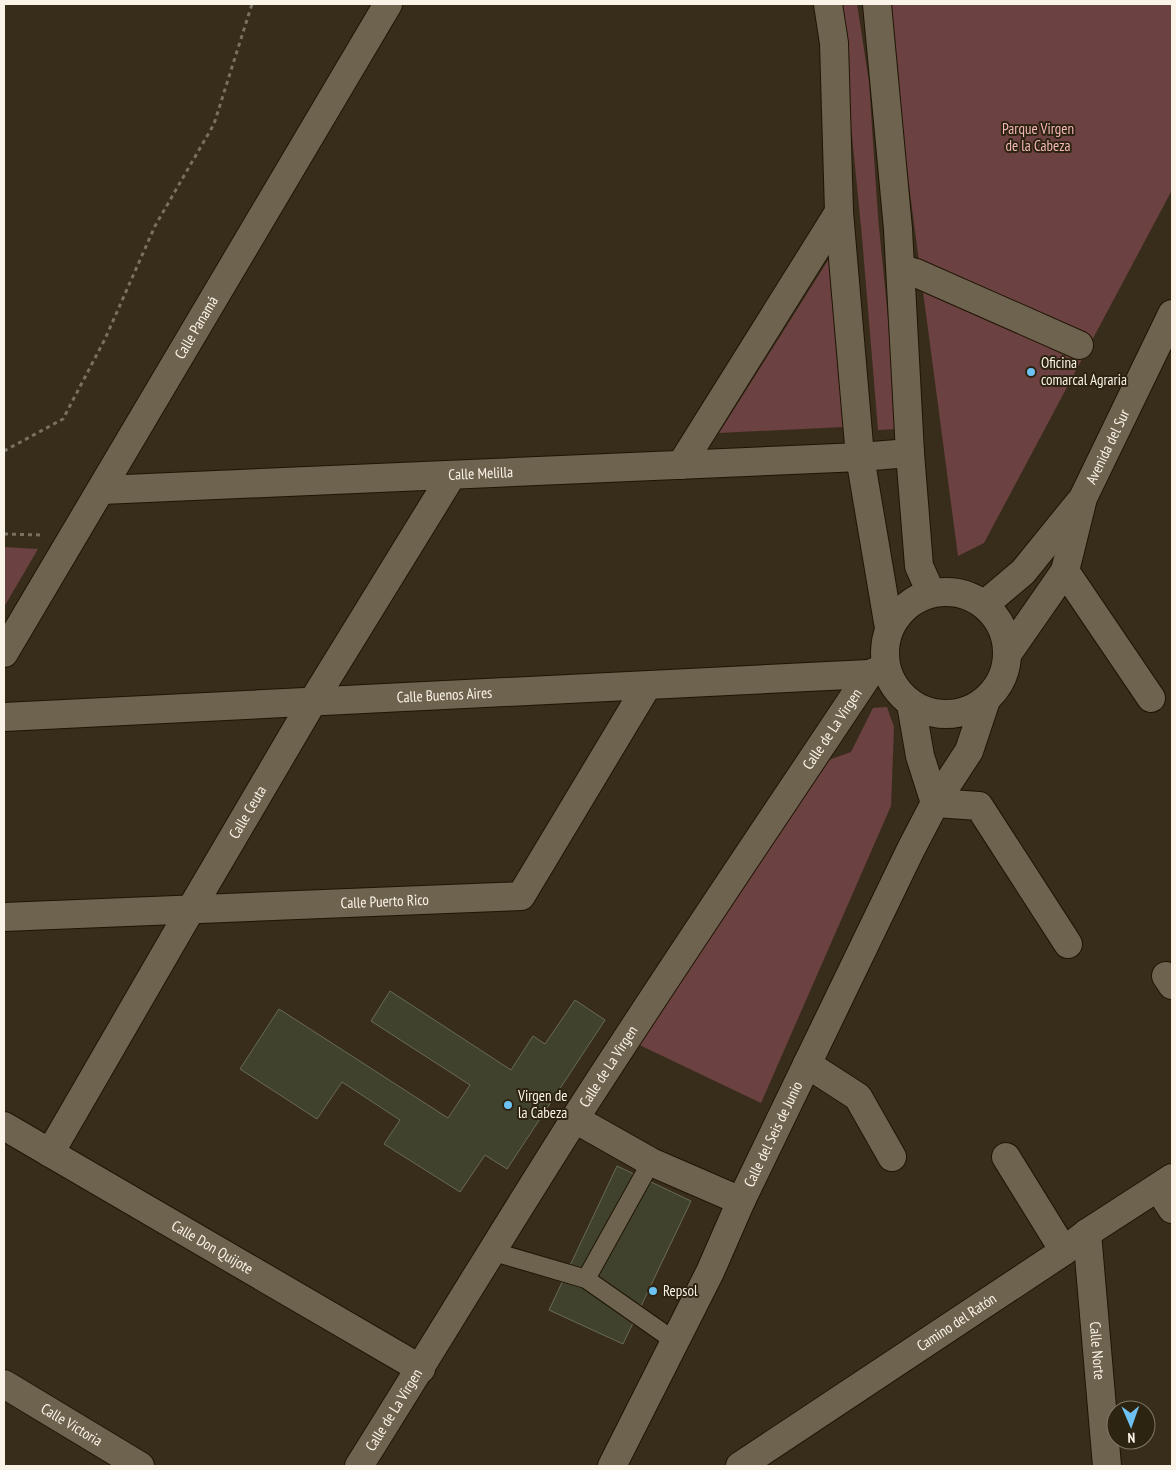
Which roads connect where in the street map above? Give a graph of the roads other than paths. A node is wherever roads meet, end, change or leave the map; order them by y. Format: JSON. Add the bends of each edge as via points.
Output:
{"nodes":[{"id":1,"x":388,"y":4,"type":"edge"},
{"id":2,"x":828,"y":4,"type":"edge"},
{"id":3,"x":877,"y":4,"type":"edge"},
{"id":4,"x":839,"y":212,"type":"junction"},
{"id":5,"x":901,"y":269,"type":"junction"},
{"id":6,"x":1172,"y":314,"type":"edge"},
{"id":7,"x":1079,"y":345,"type":"dead end"},
{"id":8,"x":910,"y":453,"type":"junction"},
{"id":9,"x":860,"y":457,"type":"junction"},
{"id":10,"x":681,"y":465,"type":"junction"},
{"id":11,"x":452,"y":475,"type":"junction"},
{"id":12,"x":102,"y":490,"type":"junction"},
{"id":13,"x":1083,"y":498,"type":"junction"},
{"id":14,"x":1065,"y":571,"type":"junction"},
{"id":15,"x":932,"y":592,"type":"junction"},
{"id":16,"x":984,"y":605,"type":"junction"},
{"id":17,"x":889,"y":628,"type":"junction"},
{"id":18,"x":4,"y":653,"type":"edge"},
{"id":19,"x":1008,"y":653,"type":"junction"},
{"id":20,"x":877,"y":671,"type":"junction"},
{"id":21,"x":647,"y":686,"type":"junction"},
{"id":22,"x":1151,"y":698,"type":"dead end"},
{"id":23,"x":986,"y":700,"type":"junction"},
{"id":24,"x":313,"y":701,"type":"junction"},
{"id":25,"x":911,"y":704,"type":"junction"},
{"id":26,"x":4,"y":718,"type":"edge"},
{"id":27,"x":935,"y":803,"type":"junction"},
{"id":28,"x":191,"y":909,"type":"junction"},
{"id":29,"x":4,"y":917,"type":"edge"},
{"id":30,"x":1068,"y":944,"type":"dead end"},
{"id":31,"x":807,"y":1064,"type":"junction"},
{"id":32,"x":575,"y":1119,"type":"junction"},
{"id":33,"x":4,"y":1126,"type":"edge"},
{"id":34,"x":50,"y":1153,"type":"junction"},
{"id":35,"x":892,"y":1157,"type":"dead end"},
{"id":36,"x":1006,"y":1157,"type":"dead end"},
{"id":37,"x":651,"y":1162,"type":"junction"},
{"id":38,"x":1168,"y":1192,"type":"edge"},
{"id":39,"x":741,"y":1201,"type":"junction"},
{"id":40,"x":1087,"y":1233,"type":"junction"},
{"id":41,"x":491,"y":1251,"type":"junction"},
{"id":42,"x":1064,"y":1252,"type":"junction"},
{"id":43,"x":586,"y":1279,"type":"junction"},
{"id":44,"x":676,"y":1342,"type":"junction"},
{"id":45,"x":420,"y":1369,"type":"junction"},
{"id":46,"x":4,"y":1384,"type":"edge"},
{"id":47,"x":140,"y":1466,"type":"edge"},
{"id":48,"x":359,"y":1466,"type":"edge"},
{"id":49,"x":612,"y":1466,"type":"edge"},
{"id":50,"x":740,"y":1466,"type":"edge"},
{"id":51,"x":1107,"y":1466,"type":"edge"}],
"edges":[{"from":1,"to":12,"type":"street","name":"Calle Panamá"},
{"from":2,"to":4,"type":"street","via":[[834,43]]},
{"from":3,"to":5,"type":"street"},
{"from":4,"to":9,"type":"street"},
{"from":4,"to":10,"type":"street"},
{"from":5,"to":7,"type":"street"},
{"from":5,"to":8,"type":"street"},
{"from":6,"to":13,"type":"street","name":"Avenida del Sur"},
{"from":8,"to":9,"type":"street","name":"Calle Melilla"},
{"from":8,"to":15,"type":"street","via":[[919,566]]},
{"from":9,"to":10,"type":"street","name":"Calle Melilla"},
{"from":9,"to":17,"type":"street"},
{"from":10,"to":11,"type":"street","name":"Calle Melilla"},
{"from":11,"to":12,"type":"street","name":"Calle Melilla"},
{"from":11,"to":24,"type":"street","name":"Calle Ceuta"},
{"from":12,"to":18,"type":"street","name":"Calle Panamá"},
{"from":13,"to":14,"type":"street","name":"Avenida del Sur"},
{"from":13,"to":16,"type":"street","name":"Avenida del Sur","via":[[1023,572]]},
{"from":14,"to":19,"type":"street","name":"Avenida del Sur"},
{"from":14,"to":22,"type":"street"},
{"from":15,"to":16,"type":"street","via":[[968,595]]},
{"from":15,"to":17,"type":"street","via":[[899,612]]},
{"from":16,"to":19,"type":"street","via":[[997,618],[1005,635]]},
{"from":17,"to":20,"type":"street"},
{"from":19,"to":23,"type":"street","via":[[998,687]]},
{"from":20,"to":21,"type":"street","name":"Calle Buenos Aires"},
{"from":20,"to":25,"type":"street"},
{"from":20,"to":32,"type":"street","name":"Calle de La Virgen"},
{"from":21,"to":24,"type":"street","name":"Calle Buenos Aires"},
{"from":21,"to":28,"type":"street","name":"Calle Puerto Rico","via":[[521,896]]},
{"from":23,"to":25,"type":"street","via":[[968,710],[949,714],[929,712]]},
{"from":23,"to":27,"type":"street","name":"Calle del Seis de Junio","via":[[969,751]]},
{"from":24,"to":26,"type":"street","name":"Calle Buenos Aires"},
{"from":24,"to":28,"type":"street","name":"Calle Ceuta"},
{"from":25,"to":27,"type":"street","via":[[920,756]]},
{"from":27,"to":30,"type":"street","via":[[979,806]]},
{"from":27,"to":31,"type":"street","name":"Calle del Seis de Junio"},
{"from":28,"to":29,"type":"street","name":"Calle Puerto Rico"},
{"from":28,"to":34,"type":"street","name":"Calle Ceuta"},
{"from":31,"to":35,"type":"street","via":[[858,1097]]},
{"from":31,"to":39,"type":"street","name":"Calle del Seis de Junio"},
{"from":32,"to":37,"type":"street"},
{"from":32,"to":41,"type":"street","name":"Calle de La Virgen"},
{"from":33,"to":34,"type":"street","name":"Calle Don Quijote"},
{"from":34,"to":45,"type":"street","name":"Calle Don Quijote"},
{"from":36,"to":42,"type":"street"},
{"from":37,"to":39,"type":"street"},
{"from":37,"to":43,"type":"lane"},
{"from":38,"to":40,"type":"street","name":"Camino del Ratón"},
{"from":39,"to":44,"type":"street","name":"Calle del Seis de Junio"},
{"from":40,"to":42,"type":"street","name":"Camino del Ratón"},
{"from":40,"to":51,"type":"street","name":"Calle Norte"},
{"from":41,"to":43,"type":"lane"},
{"from":41,"to":45,"type":"street","name":"Calle de La Virgen"},
{"from":42,"to":50,"type":"street","name":"Camino del Ratón"},
{"from":43,"to":44,"type":"lane"},
{"from":44,"to":49,"type":"street","name":"Calle del Seis de Junio"},
{"from":45,"to":48,"type":"street","name":"Calle de La Virgen"},
{"from":46,"to":47,"type":"street","name":"Calle Victoria"}]}
